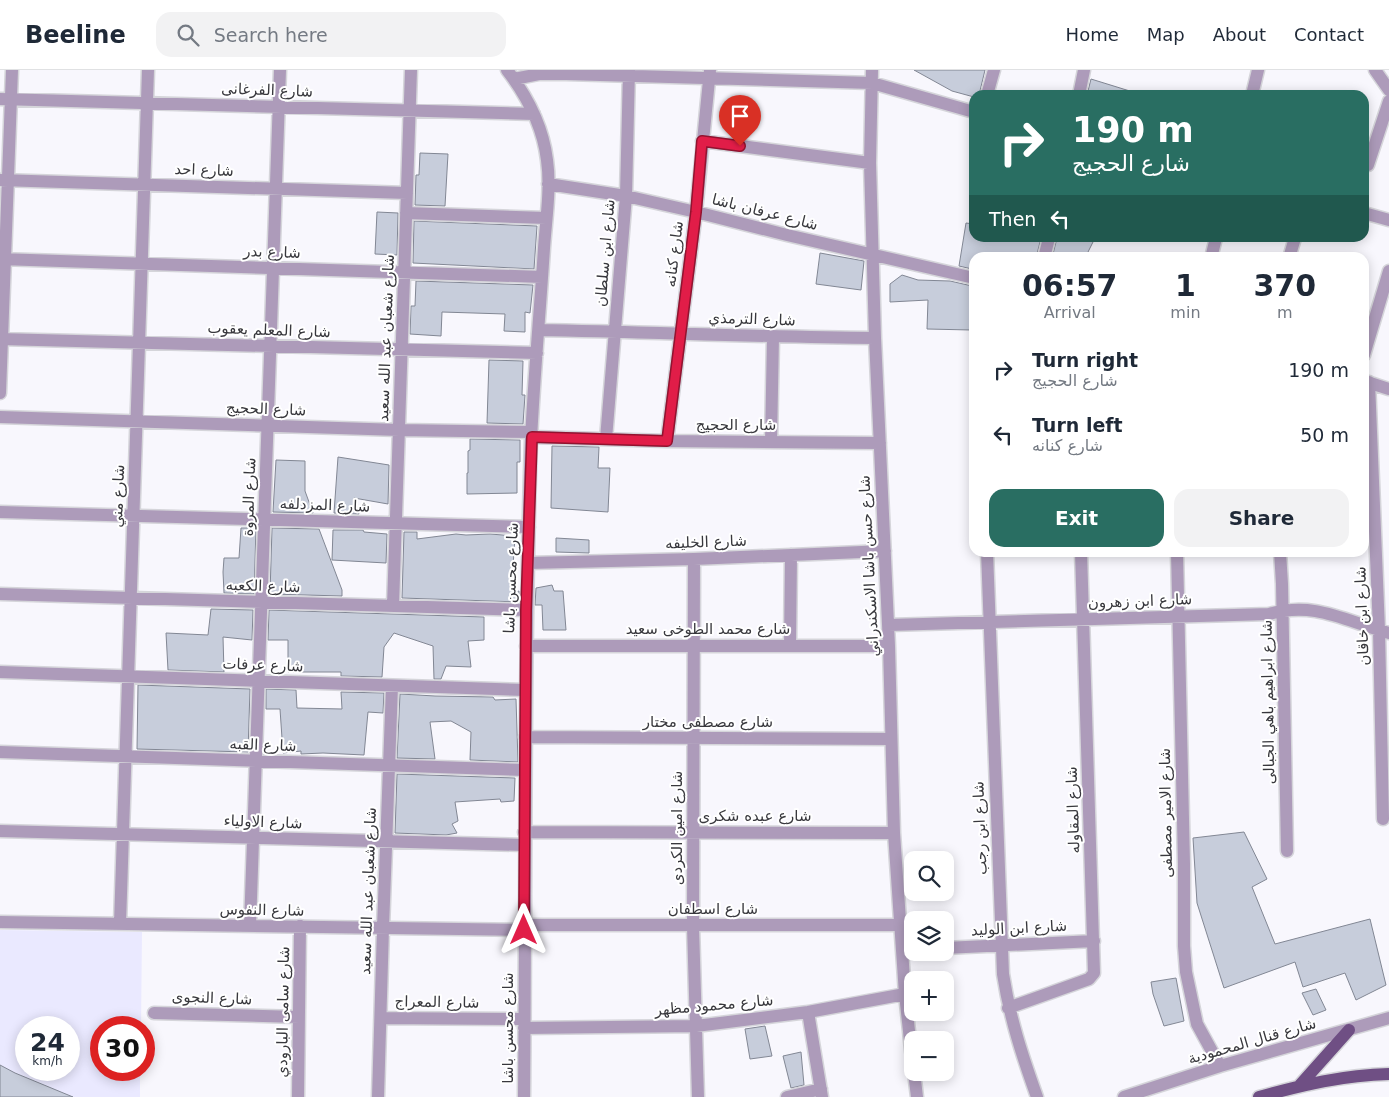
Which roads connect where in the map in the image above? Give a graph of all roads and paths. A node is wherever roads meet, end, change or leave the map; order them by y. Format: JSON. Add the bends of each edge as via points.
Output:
{"nodes":[{"id":1,"x":12,"y":70,"type":"edge"},
{"id":2,"x":148,"y":70,"type":"edge"},
{"id":3,"x":280,"y":70,"type":"edge"},
{"id":4,"x":411,"y":70,"type":"edge"},
{"id":5,"x":994,"y":70,"type":"edge"},
{"id":6,"x":1084,"y":70,"type":"edge"},
{"id":7,"x":1258,"y":70,"type":"edge"},
{"id":8,"x":1375,"y":70,"type":"edge"},
{"id":9,"x":629,"y":73,"type":"edge"},
{"id":10,"x":511,"y":74,"type":"edge"},
{"id":11,"x":710,"y":74,"type":"edge"},
{"id":12,"x":790,"y":75,"type":"edge"},
{"id":13,"x":872,"y":76,"type":"edge"},
{"id":14,"x":988,"y":90,"type":"edge"},
{"id":15,"x":1080,"y":90,"type":"edge"},
{"id":16,"x":1253,"y":90,"type":"edge"},
{"id":17,"x":1389,"y":90,"type":"edge"},
{"id":18,"x":6,"y":99,"type":"edge"},
{"id":19,"x":1389,"y":101,"type":"edge"},
{"id":20,"x":146,"y":103,"type":"junction"},
{"id":21,"x":279,"y":107,"type":"junction"},
{"id":22,"x":969,"y":110,"type":"edge"},
{"id":23,"x":410,"y":111,"type":"junction"},
{"id":24,"x":534,"y":114,"type":"junction"},
{"id":25,"x":702,"y":141,"type":"junction"},
{"id":26,"x":1369,"y":161,"type":"edge"},
{"id":27,"x":870,"y":163,"type":"junction"},
{"id":28,"x":4,"y":180,"type":"edge"},
{"id":29,"x":144,"y":184,"type":"junction"},
{"id":30,"x":548,"y":184,"type":"junction"},
{"id":31,"x":276,"y":188,"type":"junction"},
{"id":32,"x":407,"y":192,"type":"junction"},
{"id":33,"x":626,"y":196,"type":"junction"},
{"id":34,"x":696,"y":212,"type":"junction"},
{"id":35,"x":406,"y":213,"type":"junction"},
{"id":36,"x":1369,"y":214,"type":"edge"},
{"id":37,"x":546,"y":218,"type":"junction"},
{"id":38,"x":1389,"y":220,"type":"edge"},
{"id":39,"x":873,"y":255,"type":"junction"},
{"id":40,"x":3,"y":259,"type":"edge"},
{"id":41,"x":141,"y":264,"type":"junction"},
{"id":42,"x":273,"y":268,"type":"junction"},
{"id":43,"x":1389,"y":270,"type":"edge"},
{"id":44,"x":404,"y":273,"type":"junction"},
{"id":45,"x":542,"y":277,"type":"junction"},
{"id":46,"x":969,"y":277,"type":"edge"},
{"id":47,"x":539,"y":330,"type":"junction"},
{"id":48,"x":615,"y":332,"type":"junction"},
{"id":49,"x":681,"y":333,"type":"junction"},
{"id":50,"x":773,"y":337,"type":"junction"},
{"id":51,"x":875,"y":338,"type":"junction"},
{"id":52,"x":1369,"y":338,"type":"edge"},
{"id":53,"x":1,"y":339,"type":"edge"},
{"id":54,"x":139,"y":343,"type":"junction"},
{"id":55,"x":270,"y":346,"type":"junction"},
{"id":56,"x":402,"y":350,"type":"junction"},
{"id":57,"x":537,"y":353,"type":"junction"},
{"id":58,"x":1369,"y":383,"type":"edge"},
{"id":59,"x":1389,"y":389,"type":"edge"},
{"id":60,"x":0,"y":393,"type":"edge"},
{"id":61,"x":0,"y":417,"type":"edge"},
{"id":62,"x":136,"y":421,"type":"junction"},
{"id":63,"x":268,"y":426,"type":"junction"},
{"id":64,"x":399,"y":430,"type":"junction"},
{"id":65,"x":532,"y":435,"type":"junction"},
{"id":66,"x":606,"y":439,"type":"junction"},
{"id":67,"x":667,"y":441,"type":"junction"},
{"id":68,"x":771,"y":442,"type":"junction"},
{"id":69,"x":880,"y":443,"type":"junction"},
{"id":70,"x":1369,"y":473,"type":"edge"},
{"id":71,"x":0,"y":512,"type":"edge"},
{"id":72,"x":133,"y":516,"type":"junction"},
{"id":73,"x":265,"y":519,"type":"junction"},
{"id":74,"x":396,"y":523,"type":"junction"},
{"id":75,"x":529,"y":527,"type":"junction"},
{"id":76,"x":885,"y":551,"type":"junction"},
{"id":77,"x":791,"y":555,"type":"junction"},
{"id":78,"x":987,"y":557,"type":"edge"},
{"id":79,"x":1081,"y":557,"type":"edge"},
{"id":80,"x":1177,"y":557,"type":"edge"},
{"id":81,"x":1280,"y":557,"type":"edge"},
{"id":82,"x":694,"y":559,"type":"junction"},
{"id":83,"x":528,"y":563,"type":"junction"},
{"id":84,"x":0,"y":594,"type":"edge"},
{"id":85,"x":131,"y":599,"type":"junction"},
{"id":86,"x":262,"y":602,"type":"junction"},
{"id":87,"x":393,"y":606,"type":"junction"},
{"id":88,"x":526,"y":610,"type":"junction"},
{"id":89,"x":1283,"y":610,"type":"junction"},
{"id":90,"x":1178,"y":616,"type":"junction"},
{"id":91,"x":1082,"y":619,"type":"junction"},
{"id":92,"x":989,"y":622,"type":"junction"},
{"id":93,"x":889,"y":625,"type":"junction"},
{"id":94,"x":1384,"y":632,"type":"edge"},
{"id":95,"x":694,"y":645,"type":"junction"},
{"id":96,"x":790,"y":645,"type":"junction"},
{"id":97,"x":526,"y":646,"type":"junction"},
{"id":98,"x":890,"y":646,"type":"junction"},
{"id":99,"x":0,"y":672,"type":"edge"},
{"id":100,"x":128,"y":677,"type":"junction"},
{"id":101,"x":259,"y":681,"type":"junction"},
{"id":102,"x":392,"y":686,"type":"junction"},
{"id":103,"x":525,"y":690,"type":"junction"},
{"id":104,"x":525,"y":738,"type":"junction"},
{"id":105,"x":693,"y":738,"type":"junction"},
{"id":106,"x":891,"y":739,"type":"junction"},
{"id":107,"x":0,"y":752,"type":"edge"},
{"id":108,"x":126,"y":756,"type":"junction"},
{"id":109,"x":256,"y":761,"type":"junction"},
{"id":110,"x":389,"y":766,"type":"junction"},
{"id":111,"x":525,"y":770,"type":"junction"},
{"id":112,"x":1383,"y":819,"type":"dead end"},
{"id":113,"x":0,"y":831,"type":"edge"},
{"id":114,"x":693,"y":832,"type":"junction"},
{"id":115,"x":894,"y":833,"type":"junction"},
{"id":116,"x":123,"y":834,"type":"junction"},
{"id":117,"x":253,"y":838,"type":"junction"},
{"id":118,"x":524,"y":838,"type":"junction"},
{"id":119,"x":386,"y":841,"type":"junction"},
{"id":120,"x":1287,"y":851,"type":"dead end"},
{"id":121,"x":0,"y":922,"type":"edge"},
{"id":122,"x":120,"y":924,"type":"junction"},
{"id":123,"x":901,"y":925,"type":"junction"},
{"id":124,"x":250,"y":926,"type":"junction"},
{"id":125,"x":300,"y":926,"type":"junction"},
{"id":126,"x":693,"y":926,"type":"junction"},
{"id":127,"x":383,"y":928,"type":"junction"},
{"id":128,"x":524,"y":928,"type":"junction"},
{"id":129,"x":904,"y":938,"type":"edge"},
{"id":130,"x":1094,"y":940,"type":"junction"},
{"id":131,"x":1001,"y":946,"type":"junction"},
{"id":132,"x":954,"y":948,"type":"edge"},
{"id":133,"x":904,"y":994,"type":"edge"},
{"id":134,"x":1008,"y":1008,"type":"junction"},
{"id":135,"x":808,"y":1012,"type":"junction"},
{"id":136,"x":154,"y":1013,"type":"dead end"},
{"id":137,"x":299,"y":1017,"type":"junction"},
{"id":138,"x":380,"y":1018,"type":"junction"},
{"id":139,"x":1389,"y":1018,"type":"edge"},
{"id":140,"x":524,"y":1023,"type":"junction"},
{"id":141,"x":696,"y":1026,"type":"junction"},
{"id":142,"x":1349,"y":1030,"type":"junction"},
{"id":143,"x":1220,"y":1066,"type":"junction"},
{"id":144,"x":1389,"y":1074,"type":"edge"},
{"id":145,"x":915,"y":1081,"type":"edge"},
{"id":146,"x":1300,"y":1085,"type":"junction"},
{"id":147,"x":821,"y":1093,"type":"edge"},
{"id":148,"x":298,"y":1097,"type":"edge"},
{"id":149,"x":378,"y":1097,"type":"edge"},
{"id":150,"x":524,"y":1097,"type":"edge"},
{"id":151,"x":698,"y":1097,"type":"edge"},
{"id":152,"x":788,"y":1097,"type":"edge"},
{"id":153,"x":917,"y":1097,"type":"edge"},
{"id":154,"x":1037,"y":1097,"type":"edge"},
{"id":155,"x":1124,"y":1097,"type":"edge"},
{"id":156,"x":1259,"y":1097,"type":"edge"}],
"edges":[{"from":1,"to":18,"type":"street"},
{"from":2,"to":20,"type":"street","name":"شارع مني"},
{"from":3,"to":21,"type":"street","name":"شارع المروة"},
{"from":4,"to":23,"type":"street","name":"شارع شعبان عبد الله سعيد"},
{"from":5,"to":14,"type":"street"},
{"from":6,"to":15,"type":"street"},
{"from":7,"to":16,"type":"street"},
{"from":8,"to":17,"type":"street"},
{"from":9,"to":10,"type":"street"},
{"from":9,"to":11,"type":"street"},
{"from":9,"to":33,"type":"street","name":"شارع ابن سلطان"},
{"from":10,"to":24,"type":"street","name":"شارع محسن باشا"},
{"from":11,"to":12,"type":"street"},
{"from":11,"to":25,"type":"street","name":"شارع كنانه"},
{"from":12,"to":13,"type":"street"},
{"from":13,"to":22,"type":"street"},
{"from":13,"to":27,"type":"street","name":"شارع حسن باشا الاسكندراني"},
{"from":18,"to":20,"type":"street","name":"شارع الفرغانى"},
{"from":18,"to":28,"type":"street"},
{"from":19,"to":26,"type":"street"},
{"from":20,"to":21,"type":"street","name":"شارع الفرغانى"},
{"from":20,"to":29,"type":"street","name":"شارع مني"},
{"from":21,"to":23,"type":"street","name":"شارع الفرغانى"},
{"from":21,"to":31,"type":"street","name":"شارع المروة"},
{"from":23,"to":24,"type":"street","name":"شارع الفرغانى"},
{"from":23,"to":32,"type":"street","name":"شارع شعبان عبد الله سعيد"},
{"from":24,"to":30,"type":"street","name":"شارع محسن باشا","via":[[548,160]]},
{"from":25,"to":27,"type":"street"},
{"from":25,"to":34,"type":"street","name":"شارع كنانه"},
{"from":27,"to":39,"type":"street","name":"شارع حسن باشا الاسكندراني"},
{"from":28,"to":29,"type":"street","name":"شارع احد"},
{"from":28,"to":40,"type":"street"},
{"from":29,"to":31,"type":"street","name":"شارع احد"},
{"from":29,"to":41,"type":"street","name":"شارع مني"},
{"from":30,"to":33,"type":"street","name":"شارع عرفان باشا"},
{"from":30,"to":37,"type":"street","name":"شارع محسن باشا"},
{"from":31,"to":32,"type":"street","name":"شارع احد"},
{"from":31,"to":42,"type":"street","name":"شارع المروة"},
{"from":32,"to":35,"type":"street","name":"شارع شعبان عبد الله سعيد"},
{"from":33,"to":34,"type":"street","name":"شارع عرفان باشا"},
{"from":33,"to":48,"type":"street","name":"شارع ابن سلطان"},
{"from":34,"to":39,"type":"street","name":"شارع عرفان باشا"},
{"from":34,"to":49,"type":"street","name":"شارع كنانه"},
{"from":35,"to":37,"type":"street"},
{"from":35,"to":44,"type":"street","name":"شارع شعبان عبد الله سعيد"},
{"from":36,"to":38,"type":"street"},
{"from":37,"to":45,"type":"street","name":"شارع محسن باشا"},
{"from":39,"to":46,"type":"street","name":"شارع عرفان باشا"},
{"from":39,"to":51,"type":"street","name":"شارع حسن باشا الاسكندراني"},
{"from":40,"to":41,"type":"street","name":"شارع بدر"},
{"from":40,"to":53,"type":"street"},
{"from":41,"to":42,"type":"street","name":"شارع بدر"},
{"from":41,"to":54,"type":"street","name":"شارع مني"},
{"from":42,"to":44,"type":"street","name":"شارع بدر"},
{"from":42,"to":55,"type":"street","name":"شارع المروة"},
{"from":43,"to":52,"type":"street"},
{"from":44,"to":45,"type":"street","name":"شارع بدر"},
{"from":44,"to":56,"type":"street","name":"شارع شعبان عبد الله سعيد"},
{"from":45,"to":47,"type":"street","name":"شارع محسن باشا"},
{"from":47,"to":48,"type":"street","name":"شارع الترمذي"},
{"from":47,"to":57,"type":"street","name":"شارع محسن باشا"},
{"from":48,"to":49,"type":"street","name":"شارع الترمذي"},
{"from":48,"to":66,"type":"street","name":"شارع ابن سلطان"},
{"from":49,"to":50,"type":"street","name":"شارع الترمذي"},
{"from":49,"to":67,"type":"street","name":"شارع كنانه"},
{"from":50,"to":51,"type":"street","name":"شارع الترمذي"},
{"from":50,"to":68,"type":"street"},
{"from":51,"to":69,"type":"street","name":"شارع حسن باشا الاسكندراني"},
{"from":53,"to":54,"type":"street","name":"شارع المعلم يعقوب"},
{"from":53,"to":60,"type":"street"},
{"from":54,"to":55,"type":"street","name":"شارع المعلم يعقوب"},
{"from":54,"to":62,"type":"street","name":"شارع مني"},
{"from":55,"to":56,"type":"street","name":"شارع المعلم يعقوب"},
{"from":55,"to":63,"type":"street","name":"شارع المروة"},
{"from":56,"to":57,"type":"street","name":"شارع المعلم يعقوب"},
{"from":56,"to":64,"type":"street","name":"شارع شعبان عبد الله سعيد"},
{"from":57,"to":65,"type":"street","name":"شارع محسن باشا"},
{"from":58,"to":59,"type":"street"},
{"from":61,"to":62,"type":"street","name":"شارع الحجيج"},
{"from":62,"to":63,"type":"street","name":"شارع الحجيج"},
{"from":62,"to":72,"type":"street","name":"شارع مني"},
{"from":63,"to":64,"type":"street","name":"شارع الحجيج"},
{"from":63,"to":73,"type":"street","name":"شارع المروة"},
{"from":64,"to":65,"type":"street","name":"شارع الحجيج"},
{"from":64,"to":74,"type":"street","name":"شارع شعبان عبد الله سعيد"},
{"from":65,"to":66,"type":"street","name":"شارع الحجيج"},
{"from":65,"to":75,"type":"street","name":"شارع محسن باشا"},
{"from":66,"to":67,"type":"street","name":"شارع الحجيج"},
{"from":67,"to":68,"type":"street","name":"شارع الحجيج"},
{"from":68,"to":69,"type":"street","name":"شارع الحجيج"},
{"from":69,"to":76,"type":"street","name":"شارع حسن باشا الاسكندراني"},
{"from":70,"to":94,"type":"street","name":"شارع ابن خاقان"},
{"from":71,"to":72,"type":"street","name":"شارع المزدلفه"},
{"from":72,"to":73,"type":"street","name":"شارع المزدلفه"},
{"from":72,"to":85,"type":"street","name":"شارع مني"},
{"from":73,"to":74,"type":"street","name":"شارع المزدلفه"},
{"from":73,"to":86,"type":"street","name":"شارع المروة"},
{"from":74,"to":75,"type":"street","name":"شارع المزدلفه"},
{"from":74,"to":87,"type":"street","name":"شارع شعبان عبد الله سعيد"},
{"from":75,"to":83,"type":"street","name":"شارع محسن باشا"},
{"from":76,"to":77,"type":"street","name":"شارع الخليفه"},
{"from":76,"to":93,"type":"street","name":"شارع حسن باشا الاسكندراني"},
{"from":77,"to":82,"type":"street","name":"شارع الخليفه"},
{"from":77,"to":96,"type":"street"},
{"from":78,"to":92,"type":"street","name":"شارع ابن رجب"},
{"from":79,"to":91,"type":"street","name":"شارع المقاوله"},
{"from":80,"to":90,"type":"street","name":"شارع الامير مصطفى"},
{"from":81,"to":89,"type":"street","name":"شارع ابراهيم باهي الجبالى"},
{"from":82,"to":83,"type":"street","name":"شارع الخليفه"},
{"from":82,"to":95,"type":"street","name":"شارع امين الكردى"},
{"from":83,"to":88,"type":"street","name":"شارع محسن باشا"},
{"from":84,"to":85,"type":"street","name":"شارع الكعبه"},
{"from":85,"to":86,"type":"street","name":"شارع الكعبه"},
{"from":85,"to":100,"type":"street","name":"شارع مني"},
{"from":86,"to":87,"type":"street","name":"شارع الكعبه"},
{"from":86,"to":101,"type":"street","name":"شارع المروة"},
{"from":87,"to":88,"type":"street","name":"شارع الكعبه"},
{"from":88,"to":97,"type":"street","name":"شارع محسن باشا"},
{"from":89,"to":90,"type":"street","name":"شارع ابن زهرون","via":[[1269,614]]},
{"from":89,"to":94,"type":"street","name":"شارع ابن زهرون","via":[[1323,611]]},
{"from":89,"to":120,"type":"street","name":"شارع ابراهيم باهي الجبالى"},
{"from":90,"to":91,"type":"street","name":"شارع ابن زهرون"},
{"from":90,"to":143,"type":"street","name":"شارع الامير مصطفى","via":[[1186,972],[1197,1024]]},
{"from":91,"to":92,"type":"street","name":"شارع ابن زهرون"},
{"from":91,"to":130,"type":"street","name":"شارع المقاوله"},
{"from":92,"to":93,"type":"street","name":"شارع ابن زهرون"},
{"from":92,"to":131,"type":"street","name":"شارع ابن رجب"},
{"from":93,"to":98,"type":"street","name":"شارع حسن باشا الاسكندراني"},
{"from":94,"to":112,"type":"street","name":"شارع ابن خاقان"},
{"from":95,"to":96,"type":"street","name":"شارع محمد الطوخى سعيد"},
{"from":95,"to":97,"type":"street","name":"شارع محمد الطوخى سعيد"},
{"from":95,"to":105,"type":"street","name":"شارع امين الكردى"},
{"from":96,"to":98,"type":"street","name":"شارع محمد الطوخى سعيد"},
{"from":97,"to":103,"type":"street","name":"شارع محسن باشا"},
{"from":98,"to":106,"type":"street","name":"شارع حسن باشا الاسكندراني"},
{"from":99,"to":100,"type":"street","name":"شارع عرفات"},
{"from":100,"to":101,"type":"street","name":"شارع عرفات"},
{"from":100,"to":108,"type":"street","name":"شارع مني"},
{"from":101,"to":102,"type":"street","name":"شارع عرفات"},
{"from":101,"to":109,"type":"street","name":"شارع المروة"},
{"from":102,"to":103,"type":"street","name":"شارع عرفات"},
{"from":102,"to":110,"type":"street","name":"شارع شعبان عبد الله سعيد"},
{"from":103,"to":104,"type":"street","name":"شارع محسن باشا"},
{"from":104,"to":105,"type":"street","name":"شارع مصطفى مختار"},
{"from":104,"to":111,"type":"street","name":"شارع محسن باشا"},
{"from":105,"to":106,"type":"street","name":"شارع مصطفى مختار"},
{"from":105,"to":114,"type":"street","name":"شارع امين الكردى"},
{"from":106,"to":115,"type":"street","name":"شارع حسن باشا الاسكندراني"},
{"from":107,"to":108,"type":"street","name":"شارع القبه"},
{"from":108,"to":109,"type":"street","name":"شارع القبه"},
{"from":108,"to":116,"type":"street","name":"شارع مني"},
{"from":109,"to":110,"type":"street","name":"شارع القبه"},
{"from":109,"to":117,"type":"street","name":"شارع المروة"},
{"from":110,"to":111,"type":"street","name":"شارع القبه"},
{"from":110,"to":119,"type":"street","name":"شارع شعبان عبد الله سعيد"},
{"from":111,"to":118,"type":"street","name":"شارع محسن باشا"},
{"from":113,"to":116,"type":"street","name":"شارع الاولياء"},
{"from":114,"to":115,"type":"street","name":"شارع عبده شكرى"},
{"from":114,"to":118,"type":"street","name":"شارع عبده شكرى"},
{"from":114,"to":126,"type":"street","name":"شارع امين الكردى"},
{"from":115,"to":123,"type":"street","name":"شارع حسن باشا الاسكندراني"},
{"from":116,"to":117,"type":"street","name":"شارع الاولياء"},
{"from":116,"to":122,"type":"street","name":"شارع مني"},
{"from":117,"to":119,"type":"street","name":"شارع الاولياء"},
{"from":117,"to":124,"type":"street","name":"شارع المروة"},
{"from":118,"to":119,"type":"street","name":"شارع الاولياء"},
{"from":118,"to":128,"type":"street","name":"شارع محسن باشا"},
{"from":119,"to":127,"type":"street","name":"شارع شعبان عبد الله سعيد"},
{"from":121,"to":122,"type":"street","name":"شارع النفوس"},
{"from":122,"to":124,"type":"street","name":"شارع النفوس"},
{"from":123,"to":126,"type":"street","name":"شارع اسطفان"},
{"from":123,"to":129,"type":"street","name":"شارع حسن باشا الاسكندراني"},
{"from":124,"to":125,"type":"street","name":"شارع النفوس"},
{"from":125,"to":127,"type":"street","name":"شارع النفوس"},
{"from":125,"to":137,"type":"street","name":"شارع سامى البارودي"},
{"from":126,"to":128,"type":"street","name":"شارع اسطفان"},
{"from":126,"to":141,"type":"street","name":"شارع امين الكردى"},
{"from":127,"to":128,"type":"street","name":"شارع النفوس"},
{"from":127,"to":138,"type":"street","name":"شارع شعبان عبد الله سعيد"},
{"from":128,"to":140,"type":"street","name":"شارع محسن باشا"},
{"from":130,"to":131,"type":"street","name":"شارع ابن الوليد"},
{"from":130,"to":134,"type":"street","name":"شارع المقاوله","via":[[1092,977]]},
{"from":131,"to":132,"type":"street","name":"شارع ابن الوليد"},
{"from":131,"to":134,"type":"street","name":"شارع ابن رجب"},
{"from":133,"to":135,"type":"street","name":"شارع محمود مظهر"},
{"from":134,"to":154,"type":"street","name":"شارع ابن رجب"},
{"from":135,"to":141,"type":"street","name":"شارع محمود مظهر"},
{"from":135,"to":147,"type":"street"},
{"from":136,"to":137,"type":"street","name":"شارع النجوى"},
{"from":137,"to":148,"type":"street","name":"شارع سامى البارودي"},
{"from":138,"to":140,"type":"street","name":"شارع المعراج"},
{"from":138,"to":149,"type":"street","name":"شارع شعبان عبد الله سعيد"},
{"from":139,"to":142,"type":"street","name":"شارع قنال المحمودية"},
{"from":140,"to":141,"type":"street","name":"شارع محمود مظهر"},
{"from":140,"to":150,"type":"street","name":"شارع محسن باشا"},
{"from":141,"to":151,"type":"street","name":"شارع امين الكردى"},
{"from":142,"to":143,"type":"street","name":"شارع قنال المحمودية"},
{"from":142,"to":146,"type":"main road"},
{"from":143,"to":155,"type":"street","name":"شارع قنال المحمودية"},
{"from":144,"to":146,"type":"main road"},
{"from":145,"to":153,"type":"street"},
{"from":146,"to":156,"type":"main road"},
{"from":147,"to":152,"type":"street"}]}
